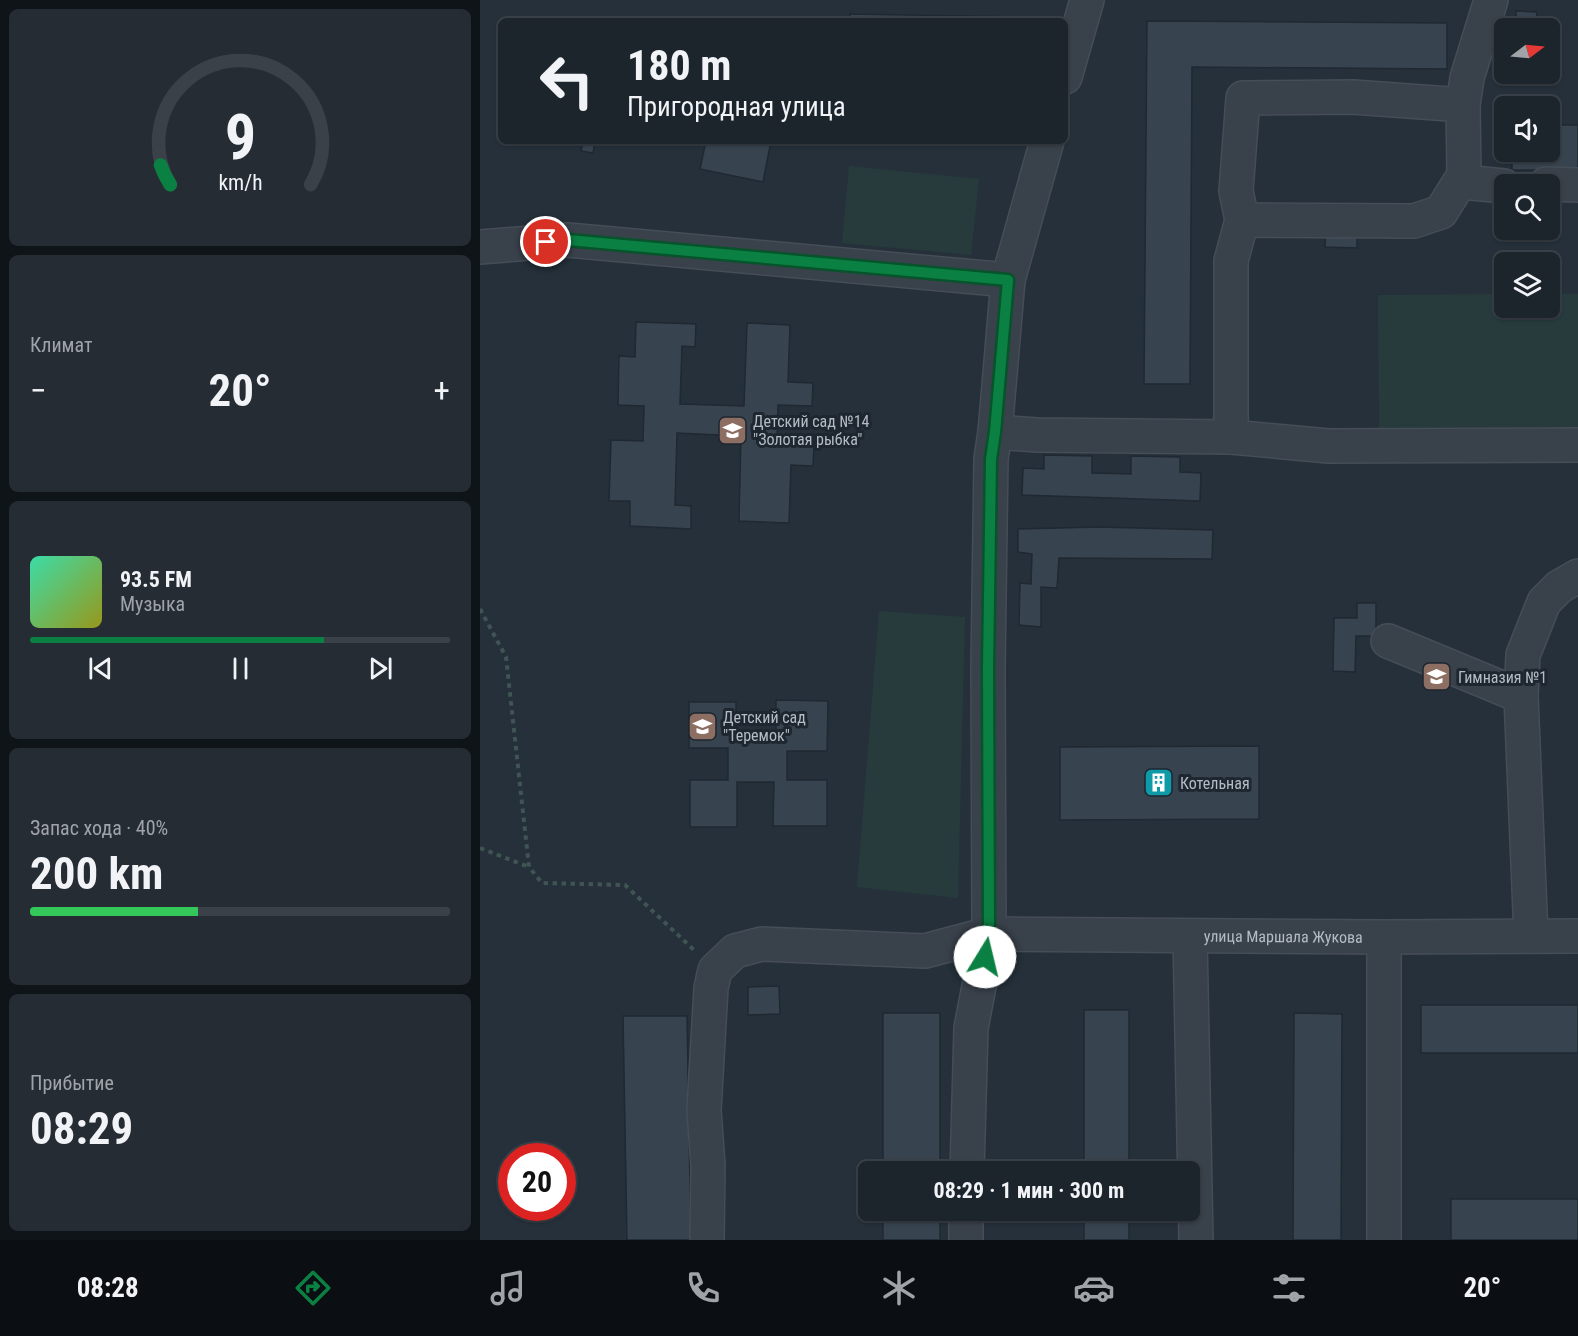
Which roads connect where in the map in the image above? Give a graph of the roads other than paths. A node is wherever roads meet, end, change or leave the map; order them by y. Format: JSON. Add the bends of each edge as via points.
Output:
{"nodes":[{"id":1,"x":1087,"y":0,"type":"edge"},
{"id":2,"x":1491,"y":0,"type":"edge"},
{"id":3,"x":1068,"y":66,"type":"edge"},
{"id":4,"x":1463,"y":105,"type":"junction"},
{"id":5,"x":1046,"y":144,"type":"edge"},
{"id":6,"x":1464,"y":175,"type":"junction"},
{"id":7,"x":1560,"y":184,"type":"edge"},
{"id":8,"x":1494,"y":185,"type":"edge"},
{"id":9,"x":1578,"y":185,"type":"edge"},
{"id":10,"x":1242,"y":220,"type":"junction"},
{"id":11,"x":480,"y":248,"type":"edge"},
{"id":12,"x":1008,"y":280,"type":"junction"},
{"id":13,"x":995,"y":432,"type":"junction"},
{"id":14,"x":1231,"y":437,"type":"junction"},
{"id":15,"x":1578,"y":445,"type":"edge"},
{"id":16,"x":1578,"y":576,"type":"edge"},
{"id":17,"x":1388,"y":641,"type":"dead end"},
{"id":18,"x":1521,"y":696,"type":"junction"},
{"id":19,"x":989,"y":934,"type":"junction"},
{"id":20,"x":1190,"y":936,"type":"junction"},
{"id":21,"x":1531,"y":936,"type":"junction"},
{"id":22,"x":1578,"y":936,"type":"edge"},
{"id":23,"x":1384,"y":937,"type":"junction"},
{"id":24,"x":967,"y":1161,"type":"edge"},
{"id":25,"x":966,"y":1221,"type":"edge"},
{"id":26,"x":707,"y":1240,"type":"edge"},
{"id":27,"x":966,"y":1240,"type":"edge"},
{"id":28,"x":1196,"y":1240,"type":"edge"},
{"id":29,"x":1384,"y":1240,"type":"edge"}],
"edges":[{"from":1,"to":3,"type":"street"},
{"from":2,"to":4,"type":"street","via":[[1467,78]]},
{"from":4,"to":6,"type":"street"},
{"from":4,"to":10,"type":"street","via":[[1353,98],[1243,98],[1236,191]]},
{"from":5,"to":12,"type":"street"},
{"from":6,"to":8,"type":"street","via":[[1472,183]]},
{"from":6,"to":10,"type":"street","via":[[1441,212],[1414,220]]},
{"from":7,"to":9,"type":"street"},
{"from":10,"to":14,"type":"street","via":[[1231,261]]},
{"from":11,"to":12,"type":"street","via":[[568,240]]},
{"from":12,"to":13,"type":"street"},
{"from":13,"to":14,"type":"street"},
{"from":13,"to":19,"type":"street","via":[[991,459],[988,667]]},
{"from":14,"to":15,"type":"street","via":[[1329,446]]},
{"from":16,"to":18,"type":"street","via":[[1558,587],[1544,602],[1523,655]]},
{"from":17,"to":18,"type":"street"},
{"from":18,"to":21,"type":"street"},
{"from":19,"to":20,"type":"street","name":"улица Маршала Жукова"},
{"from":19,"to":24,"type":"street","via":[[971,1028]]},
{"from":19,"to":26,"type":"street","name":"улица Маршала Жукова","via":[[925,951],[762,944],[735,951],[715,970],[704,1110]]},
{"from":20,"to":23,"type":"street","name":"улица Маршала Жукова"},
{"from":20,"to":28,"type":"street"},
{"from":21,"to":22,"type":"street","name":"улица Маршала Жукова"},
{"from":21,"to":23,"type":"street","name":"улица Маршала Жукова"},
{"from":23,"to":29,"type":"street"},
{"from":25,"to":27,"type":"street"}]}
